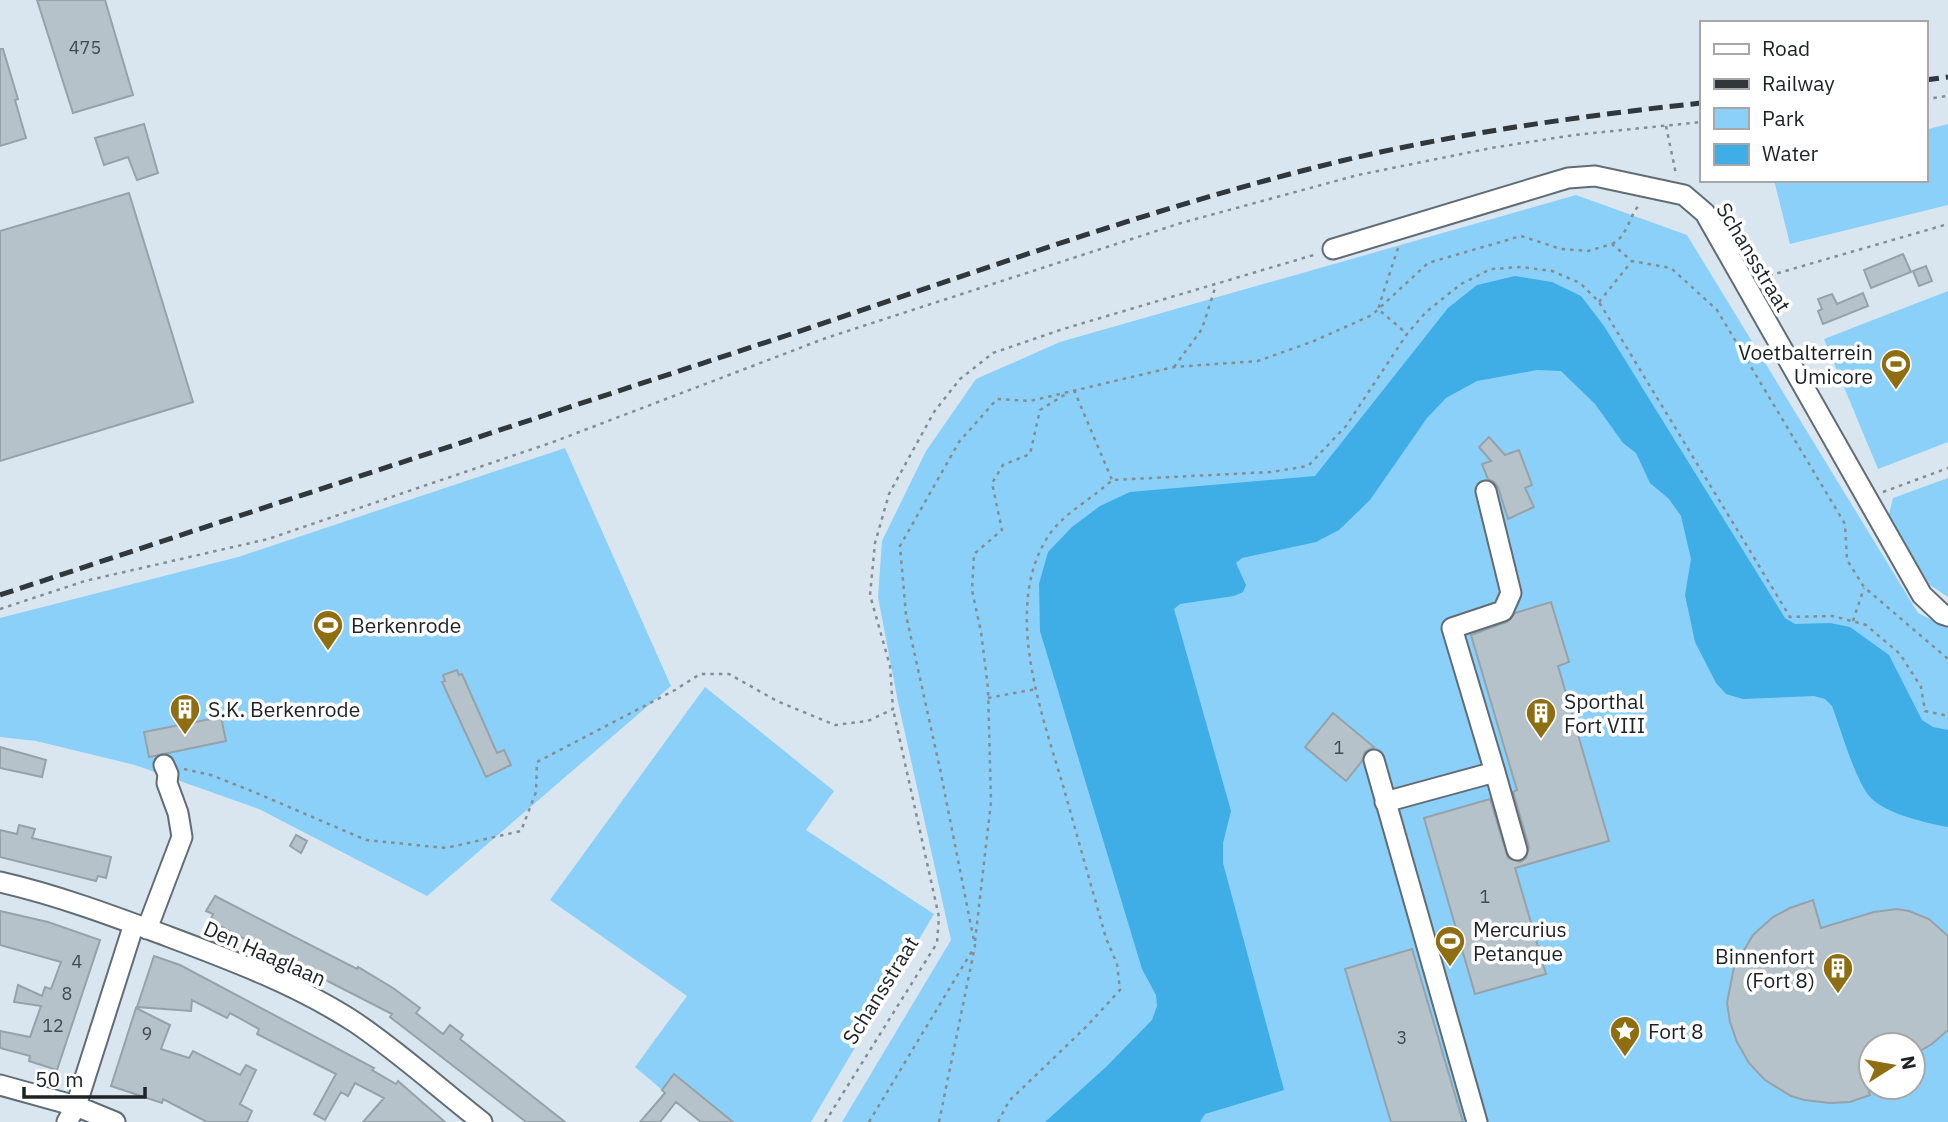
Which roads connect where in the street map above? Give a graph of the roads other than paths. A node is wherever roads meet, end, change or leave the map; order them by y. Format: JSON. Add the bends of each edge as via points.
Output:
{"nodes":[{"id":1,"x":1334,"y":249,"type":"road end"},
{"id":2,"x":1486,"y":491,"type":"dead end"},
{"id":3,"x":1948,"y":616,"type":"edge"},
{"id":4,"x":1374,"y":760,"type":"dead end"},
{"id":5,"x":166,"y":770,"type":"road end"},
{"id":6,"x":1495,"y":772,"type":"junction"},
{"id":7,"x":1385,"y":802,"type":"junction"},
{"id":8,"x":1517,"y":850,"type":"dead end"},
{"id":9,"x":0,"y":882,"type":"edge"},
{"id":10,"x":140,"y":926,"type":"junction"},
{"id":11,"x":0,"y":1085,"type":"edge"},
{"id":12,"x":72,"y":1114,"type":"edge"},
{"id":13,"x":115,"y":1122,"type":"edge"},
{"id":14,"x":482,"y":1122,"type":"edge"},
{"id":15,"x":1477,"y":1122,"type":"edge"}],
"edges":[{"from":1,"to":3,"type":"street","name":"Schansstraat","via":[[1568,178],[1595,176],[1670,193],[1705,213],[1922,595]]},
{"from":2,"to":6,"type":"street","via":[[1511,593],[1503,611],[1452,628]]},
{"from":4,"to":7,"type":"street"},
{"from":5,"to":10,"type":"street","via":[[182,837]]},
{"from":6,"to":7,"type":"street"},
{"from":6,"to":8,"type":"street"},
{"from":7,"to":15,"type":"street"},
{"from":9,"to":10,"type":"street","name":"Den Haaglaan"},
{"from":10,"to":12,"type":"street"},
{"from":10,"to":14,"type":"street","name":"Den Haaglaan","via":[[310,996],[392,1050]]},
{"from":11,"to":12,"type":"street"},
{"from":12,"to":13,"type":"street"}]}
